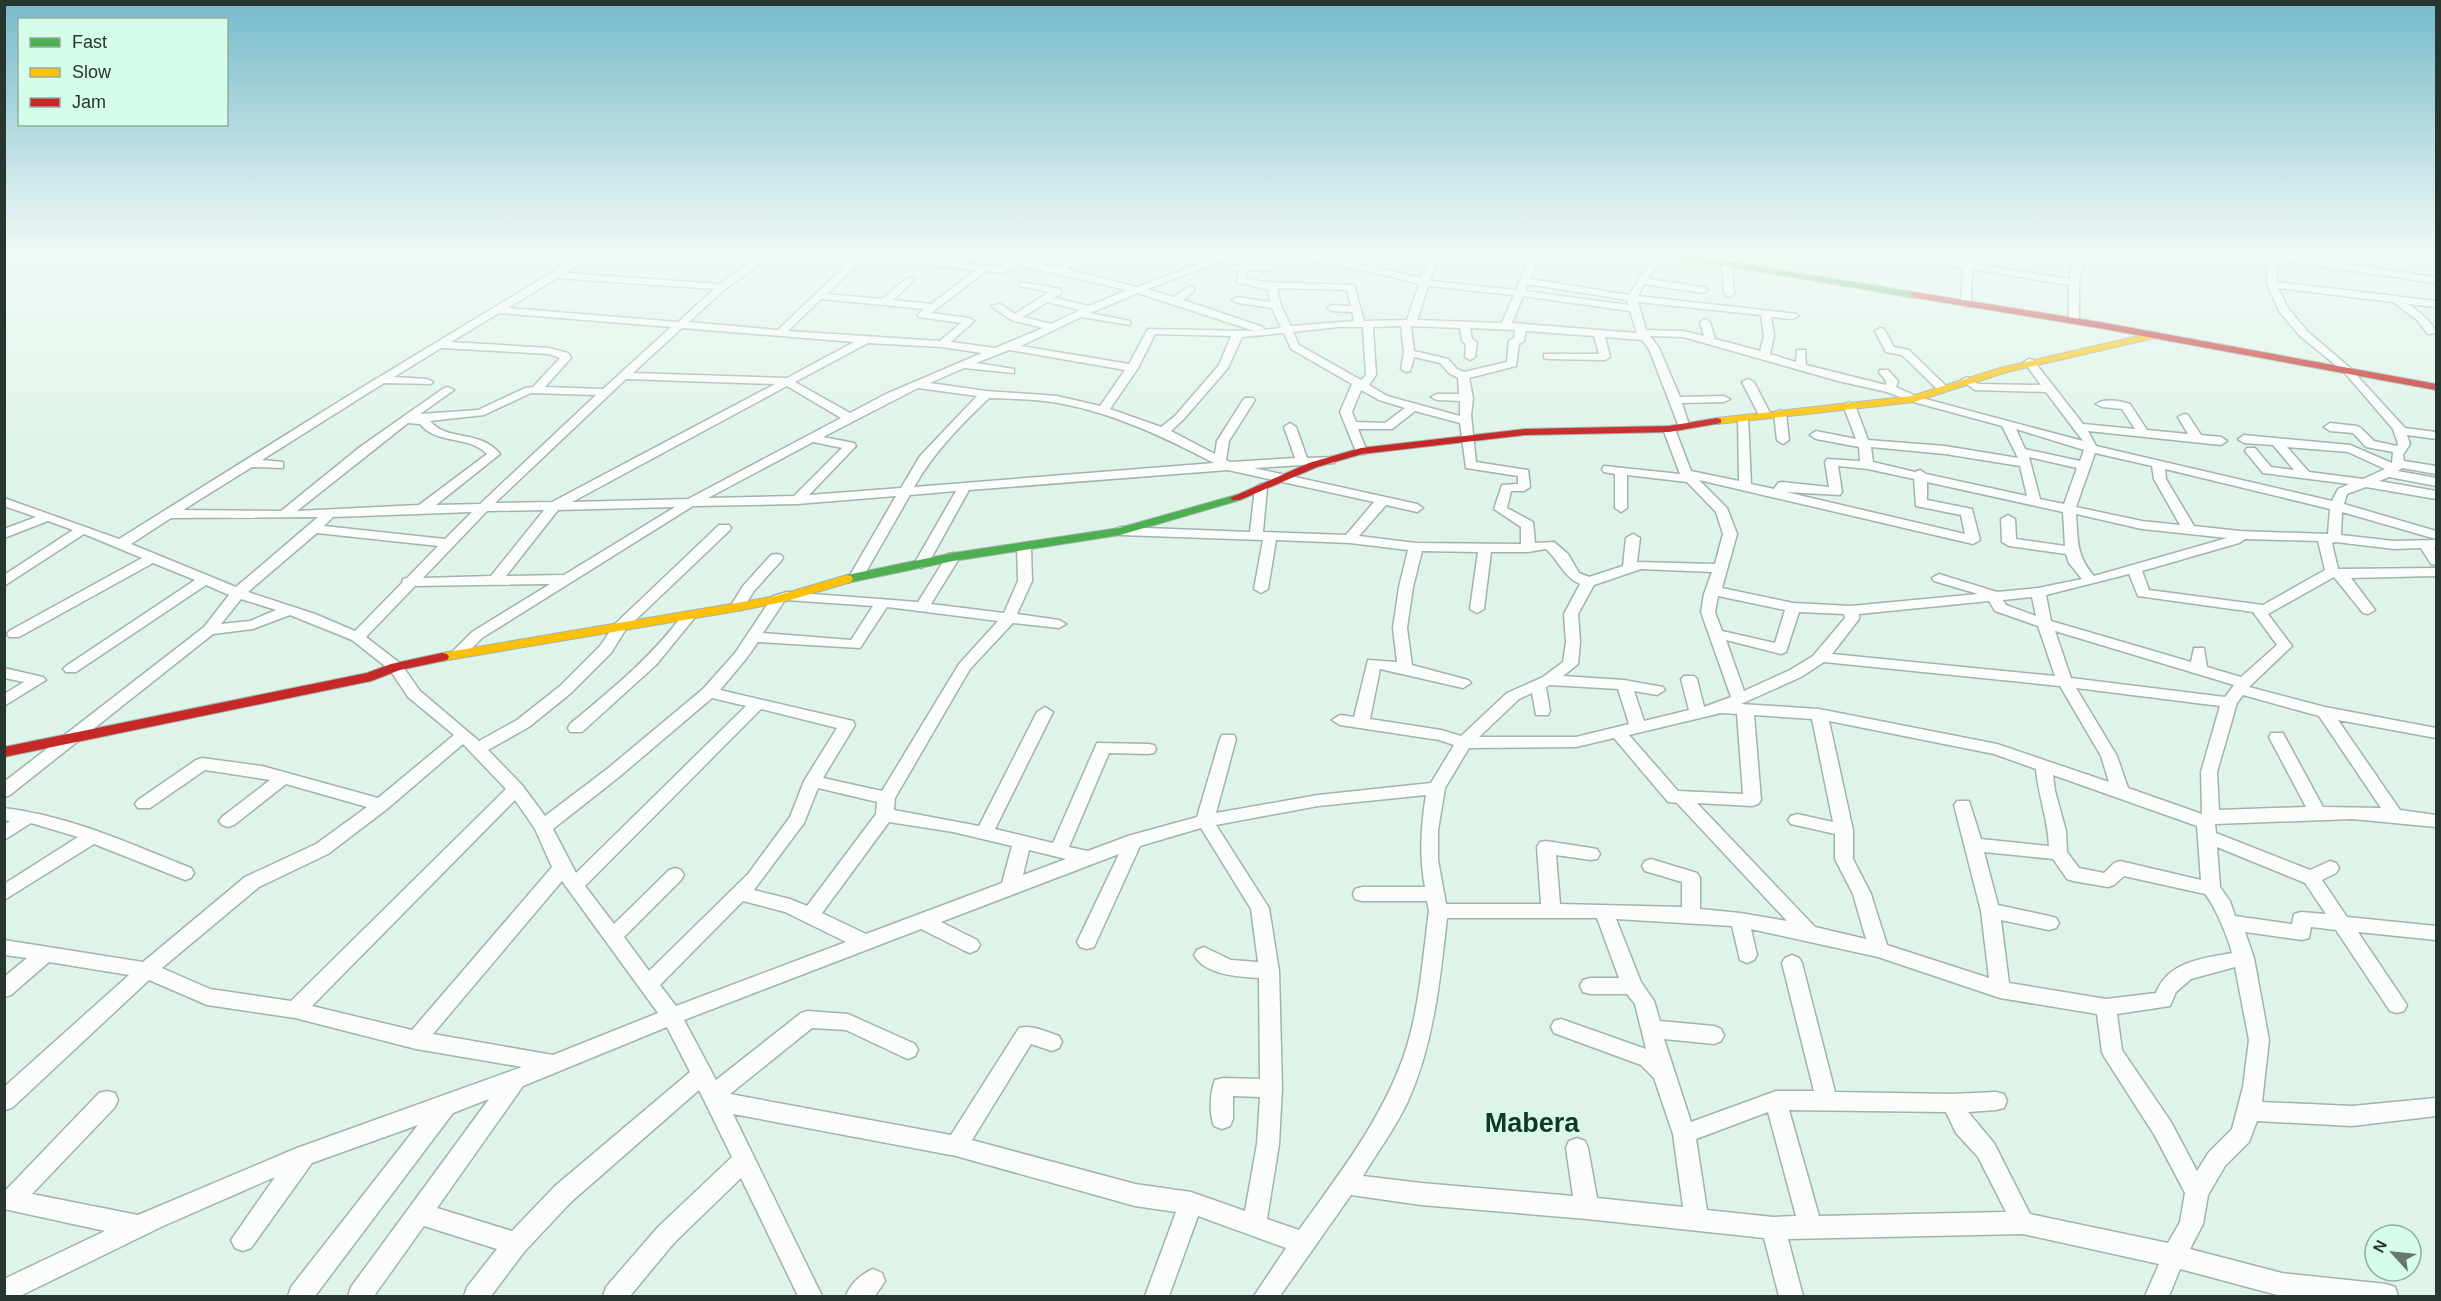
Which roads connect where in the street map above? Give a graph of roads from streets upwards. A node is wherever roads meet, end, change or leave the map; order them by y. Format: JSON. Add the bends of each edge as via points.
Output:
{"nodes":[{"id":1,"x":488,"y":317,"type":"edge"},
{"id":2,"x":581,"y":317,"type":"edge"},
{"id":3,"x":689,"y":317,"type":"edge"},
{"id":4,"x":797,"y":317,"type":"edge"},
{"id":5,"x":936,"y":317,"type":"edge"},
{"id":6,"x":1075,"y":317,"type":"edge"},
{"id":7,"x":1105,"y":317,"type":"edge"},
{"id":8,"x":1191,"y":317,"type":"edge"},
{"id":9,"x":1224,"y":317,"type":"edge"},
{"id":10,"x":1281,"y":317,"type":"edge"},
{"id":11,"x":1336,"y":317,"type":"edge"},
{"id":12,"x":1361,"y":317,"type":"edge"},
{"id":13,"x":1411,"y":317,"type":"edge"},
{"id":14,"x":1510,"y":317,"type":"edge"},
{"id":15,"x":1637,"y":317,"type":"edge"},
{"id":16,"x":1766,"y":317,"type":"edge"},
{"id":17,"x":2051,"y":317,"type":"edge"},
{"id":18,"x":2065,"y":317,"type":"edge"},
{"id":19,"x":2289,"y":317,"type":"edge"},
{"id":20,"x":2419,"y":317,"type":"edge"},
{"id":21,"x":1015,"y":318,"type":"edge"},
{"id":22,"x":2074,"y":318,"type":"joint"},
{"id":23,"x":1705,"y":322,"type":"dead end"},
{"id":24,"x":1126,"y":323,"type":"dead end"},
{"id":25,"x":1409,"y":323,"type":"junction"},
{"id":26,"x":1338,"y":324,"type":"junction"},
{"id":27,"x":1364,"y":324,"type":"junction"},
{"id":28,"x":1464,"y":324,"type":"junction"},
{"id":29,"x":680,"y":325,"type":"junction"},
{"id":30,"x":1506,"y":326,"type":"junction"},
{"id":31,"x":1521,"y":327,"type":"junction"},
{"id":32,"x":1054,"y":328,"type":"junction"},
{"id":33,"x":1287,"y":331,"type":"junction"},
{"id":34,"x":1880,"y":331,"type":"dead end"},
{"id":35,"x":1598,"y":332,"type":"junction"},
{"id":36,"x":2432,"y":332,"type":"dead end"},
{"id":37,"x":780,"y":333,"type":"junction"},
{"id":38,"x":1181,"y":333,"type":"junction"},
{"id":39,"x":1238,"y":333,"type":"junction"},
{"id":40,"x":1267,"y":333,"type":"junction"},
{"id":41,"x":1643,"y":335,"type":"junction"},
{"id":42,"x":2156,"y":335,"type":"junction"},
{"id":43,"x":866,"y":340,"type":"junction"},
{"id":44,"x":1710,"y":341,"type":"junction"},
{"id":45,"x":942,"y":344,"type":"junction"},
{"id":46,"x":439,"y":345,"type":"junction"},
{"id":47,"x":1010,"y":347,"type":"junction"},
{"id":48,"x":995,"y":351,"type":"junction"},
{"id":49,"x":1801,"y":352,"type":"dead end"},
{"id":50,"x":1409,"y":353,"type":"junction"},
{"id":51,"x":1548,"y":356,"type":"dead end"},
{"id":52,"x":1764,"y":356,"type":"junction"},
{"id":53,"x":1470,"y":357,"type":"dead end"},
{"id":54,"x":2029,"y":362,"type":"junction"},
{"id":55,"x":964,"y":365,"type":"junction"},
{"id":56,"x":1801,"y":367,"type":"junction"},
{"id":57,"x":1133,"y":368,"type":"junction"},
{"id":58,"x":1406,"y":369,"type":"dead end"},
{"id":59,"x":1010,"y":371,"type":"dead end"},
{"id":60,"x":2347,"y":371,"type":"junction"},
{"id":61,"x":1884,"y":372,"type":"dead end"},
{"id":62,"x":622,"y":376,"type":"junction"},
{"id":63,"x":1463,"y":376,"type":"junction"},
{"id":64,"x":382,"y":380,"type":"junction"},
{"id":65,"x":1967,"y":380,"type":"junction"},
{"id":66,"x":786,"y":381,"type":"junction"},
{"id":67,"x":427,"y":382,"type":"dead end"},
{"id":68,"x":1748,"y":382,"type":"dead end"},
{"id":69,"x":916,"y":384,"type":"junction"},
{"id":70,"x":1360,"y":384,"type":"junction"},
{"id":71,"x":2436,"y":386,"type":"edge"},
{"id":72,"x":1942,"y":388,"type":"junction"},
{"id":73,"x":557,"y":389,"type":"junction"},
{"id":74,"x":1890,"y":389,"type":"junction"},
{"id":75,"x":2052,"y":389,"type":"junction"},
{"id":76,"x":448,"y":390,"type":"dead end"},
{"id":77,"x":536,"y":390,"type":"junction"},
{"id":78,"x":607,"y":392,"type":"junction"},
{"id":79,"x":986,"y":394,"type":"junction"},
{"id":80,"x":1437,"y":397,"type":"dead end"},
{"id":81,"x":1467,"y":398,"type":"junction"},
{"id":82,"x":1724,"y":399,"type":"dead end"},
{"id":83,"x":1914,"y":399,"type":"junction"},
{"id":84,"x":1249,"y":400,"type":"dead end"},
{"id":85,"x":1676,"y":400,"type":"junction"},
{"id":86,"x":542,"y":402,"type":"dead end"},
{"id":87,"x":2102,"y":404,"type":"dead end"},
{"id":88,"x":1849,"y":405,"type":"junction"},
{"id":89,"x":1414,"y":406,"type":"junction"},
{"id":90,"x":1103,"y":410,"type":"junction"},
{"id":91,"x":1780,"y":413,"type":"junction"},
{"id":92,"x":1765,"y":415,"type":"junction"},
{"id":93,"x":2184,"y":417,"type":"dead end"},
{"id":94,"x":850,"y":418,"type":"junction"},
{"id":95,"x":1744,"y":418,"type":"junction"},
{"id":96,"x":406,"y":419,"type":"junction"},
{"id":97,"x":1466,"y":421,"type":"junction"},
{"id":98,"x":2007,"y":423,"type":"junction"},
{"id":99,"x":1351,"y":425,"type":"junction"},
{"id":100,"x":1290,"y":427,"type":"dead end"},
{"id":101,"x":1388,"y":427,"type":"junction"},
{"id":102,"x":1676,"y":427,"type":"junction"},
{"id":103,"x":2080,"y":427,"type":"junction"},
{"id":104,"x":2330,"y":427,"type":"dead end"},
{"id":105,"x":2400,"y":431,"type":"junction"},
{"id":106,"x":1163,"y":432,"type":"junction"},
{"id":107,"x":2144,"y":434,"type":"junction"},
{"id":108,"x":1816,"y":435,"type":"dead end"},
{"id":109,"x":2436,"y":435,"type":"edge"},
{"id":110,"x":813,"y":438,"type":"junction"},
{"id":111,"x":1470,"y":438,"type":"junction"},
{"id":112,"x":2197,"y":439,"type":"junction"},
{"id":113,"x":2244,"y":439,"type":"dead end"},
{"id":114,"x":1783,"y":440,"type":"dead end"},
{"id":115,"x":2221,"y":441,"type":"dead end"},
{"id":116,"x":2277,"y":442,"type":"junction"},
{"id":117,"x":1864,"y":444,"type":"junction"},
{"id":118,"x":1392,"y":447,"type":"junction"},
{"id":119,"x":2091,"y":448,"type":"junction"},
{"id":120,"x":2400,"y":450,"type":"junction"},
{"id":121,"x":1361,"y":451,"type":"junction"},
{"id":122,"x":2251,"y":451,"type":"dead end"},
{"id":123,"x":2024,"y":458,"type":"junction"},
{"id":124,"x":1302,"y":460,"type":"junction"},
{"id":125,"x":1332,"y":460,"type":"junction"},
{"id":126,"x":252,"y":463,"type":"junction"},
{"id":127,"x":1224,"y":464,"type":"junction"},
{"id":128,"x":2158,"y":464,"type":"junction"},
{"id":129,"x":279,"y":465,"type":"dead end"},
{"id":130,"x":1868,"y":465,"type":"junction"},
{"id":131,"x":2084,"y":466,"type":"junction"},
{"id":132,"x":2393,"y":468,"type":"junction"},
{"id":133,"x":2436,"y":470,"type":"edge"},
{"id":134,"x":1920,"y":474,"type":"junction"},
{"id":135,"x":2304,"y":474,"type":"junction"},
{"id":136,"x":1689,"y":477,"type":"junction"},
{"id":137,"x":1281,"y":478,"type":"junction"},
{"id":138,"x":2367,"y":483,"type":"junction"},
{"id":139,"x":1745,"y":486,"type":"junction"},
{"id":140,"x":1261,"y":488,"type":"junction"},
{"id":141,"x":2436,"y":488,"type":"edge"},
{"id":142,"x":964,"y":489,"type":"junction"},
{"id":143,"x":905,"y":494,"type":"junction"},
{"id":144,"x":1779,"y":494,"type":"junction"},
{"id":145,"x":797,"y":500,"type":"junction"},
{"id":146,"x":1382,"y":501,"type":"junction"},
{"id":147,"x":2034,"y":501,"type":"junction"},
{"id":148,"x":4,"y":502,"type":"edge"},
{"id":149,"x":688,"y":504,"type":"junction"},
{"id":150,"x":554,"y":506,"type":"junction"},
{"id":151,"x":2335,"y":506,"type":"junction"},
{"id":152,"x":1621,"y":507,"type":"dead end"},
{"id":153,"x":1417,"y":508,"type":"dead end"},
{"id":154,"x":2069,"y":508,"type":"junction"},
{"id":155,"x":422,"y":509,"type":"junction"},
{"id":156,"x":482,"y":509,"type":"junction"},
{"id":157,"x":329,"y":513,"type":"junction"},
{"id":158,"x":170,"y":514,"type":"junction"},
{"id":159,"x":284,"y":515,"type":"junction"},
{"id":160,"x":48,"y":517,"type":"junction"},
{"id":161,"x":2008,"y":519,"type":"dead end"},
{"id":162,"x":2381,"y":521,"type":"junction"},
{"id":163,"x":724,"y":528,"type":"dead end"},
{"id":164,"x":83,"y":530,"type":"junction"},
{"id":165,"x":314,"y":530,"type":"junction"},
{"id":166,"x":2189,"y":530,"type":"junction"},
{"id":167,"x":1120,"y":531,"type":"junction"},
{"id":168,"x":4,"y":534,"type":"edge"},
{"id":169,"x":2242,"y":535,"type":"junction"},
{"id":170,"x":1263,"y":536,"type":"junction"},
{"id":171,"x":1633,"y":538,"type":"dead end"},
{"id":172,"x":2335,"y":538,"type":"junction"},
{"id":173,"x":1350,"y":539,"type":"junction"},
{"id":174,"x":2433,"y":541,"type":"edge"},
{"id":175,"x":448,"y":543,"type":"junction"},
{"id":176,"x":121,"y":544,"type":"junction"},
{"id":177,"x":2394,"y":545,"type":"junction"},
{"id":178,"x":1416,"y":547,"type":"junction"},
{"id":179,"x":1024,"y":548,"type":"junction"},
{"id":180,"x":1485,"y":548,"type":"junction"},
{"id":181,"x":1528,"y":548,"type":"junction"},
{"id":182,"x":2072,"y":551,"type":"junction"},
{"id":183,"x":953,"y":557,"type":"junction"},
{"id":184,"x":154,"y":558,"type":"junction"},
{"id":185,"x":776,"y":558,"type":"dead end"},
{"id":186,"x":2436,"y":561,"type":"edge"},
{"id":187,"x":921,"y":564,"type":"junction"},
{"id":188,"x":1630,"y":568,"type":"junction"},
{"id":189,"x":1721,"y":568,"type":"junction"},
{"id":190,"x":2134,"y":568,"type":"junction"},
{"id":191,"x":2436,"y":572,"type":"edge"},
{"id":192,"x":2336,"y":573,"type":"junction"},
{"id":193,"x":856,"y":577,"type":"junction"},
{"id":194,"x":1939,"y":578,"type":"dead end"},
{"id":195,"x":206,"y":579,"type":"junction"},
{"id":196,"x":569,"y":579,"type":"junction"},
{"id":197,"x":495,"y":581,"type":"junction"},
{"id":198,"x":2091,"y":581,"type":"junction"},
{"id":199,"x":4,"y":582,"type":"edge"},
{"id":200,"x":408,"y":582,"type":"junction"},
{"id":201,"x":1588,"y":582,"type":"junction"},
{"id":202,"x":1261,"y":589,"type":"dead end"},
{"id":203,"x":1714,"y":591,"type":"junction"},
{"id":204,"x":2038,"y":592,"type":"junction"},
{"id":205,"x":238,"y":593,"type":"junction"},
{"id":206,"x":1996,"y":595,"type":"junction"},
{"id":207,"x":781,"y":598,"type":"junction"},
{"id":208,"x":882,"y":602,"type":"junction"},
{"id":209,"x":737,"y":607,"type":"junction"},
{"id":210,"x":922,"y":607,"type":"junction"},
{"id":211,"x":1793,"y":607,"type":"junction"},
{"id":212,"x":1477,"y":609,"type":"dead end"},
{"id":213,"x":289,"y":610,"type":"junction"},
{"id":214,"x":1851,"y":610,"type":"junction"},
{"id":215,"x":2268,"y":610,"type":"junction"},
{"id":216,"x":2368,"y":610,"type":"dead end"},
{"id":217,"x":689,"y":615,"type":"junction"},
{"id":218,"x":1008,"y":619,"type":"junction"},
{"id":219,"x":1059,"y":624,"type":"dead end"},
{"id":220,"x":2045,"y":625,"type":"junction"},
{"id":221,"x":620,"y":627,"type":"junction"},
{"id":222,"x":209,"y":630,"type":"junction"},
{"id":223,"x":14,"y":634,"type":"dead end"},
{"id":224,"x":1717,"y":634,"type":"junction"},
{"id":225,"x":755,"y":636,"type":"junction"},
{"id":226,"x":357,"y":637,"type":"junction"},
{"id":227,"x":2199,"y":651,"type":"dead end"},
{"id":228,"x":459,"y":653,"type":"junction"},
{"id":229,"x":1821,"y":657,"type":"junction"},
{"id":230,"x":396,"y":667,"type":"junction"},
{"id":231,"x":1405,"y":668,"type":"junction"},
{"id":232,"x":71,"y":669,"type":"dead end"},
{"id":233,"x":2199,"y":671,"type":"junction"},
{"id":234,"x":4,"y":673,"type":"edge"},
{"id":235,"x":1689,"y":679,"type":"dead end"},
{"id":236,"x":1543,"y":681,"type":"junction"},
{"id":237,"x":2065,"y":682,"type":"junction"},
{"id":238,"x":1463,"y":683,"type":"dead end"},
{"id":239,"x":1624,"y":686,"type":"junction"},
{"id":240,"x":1657,"y":690,"type":"dead end"},
{"id":241,"x":709,"y":692,"type":"junction"},
{"id":242,"x":2238,"y":692,"type":"junction"},
{"id":243,"x":4,"y":701,"type":"edge"},
{"id":244,"x":1742,"y":703,"type":"junction"},
{"id":245,"x":756,"y":705,"type":"junction"},
{"id":246,"x":1542,"y":711,"type":"dead end"},
{"id":247,"x":1045,"y":712,"type":"dead end"},
{"id":248,"x":2325,"y":712,"type":"junction"},
{"id":249,"x":1819,"y":714,"type":"junction"},
{"id":250,"x":1698,"y":715,"type":"junction"},
{"id":251,"x":1340,"y":720,"type":"dead end"},
{"id":252,"x":1361,"y":724,"type":"junction"},
{"id":253,"x":1638,"y":727,"type":"junction"},
{"id":254,"x":576,"y":728,"type":"dead end"},
{"id":255,"x":1618,"y":732,"type":"junction"},
{"id":256,"x":2436,"y":733,"type":"edge"},
{"id":257,"x":2277,"y":737,"type":"dead end"},
{"id":258,"x":72,"y":738,"type":"junction"},
{"id":259,"x":1228,"y":739,"type":"dead end"},
{"id":260,"x":470,"y":742,"type":"junction"},
{"id":261,"x":1464,"y":743,"type":"junction"},
{"id":262,"x":1148,"y":749,"type":"dead end"},
{"id":263,"x":4,"y":752,"type":"edge"},
{"id":264,"x":2044,"y":767,"type":"junction"},
{"id":265,"x":283,"y":778,"type":"junction"},
{"id":266,"x":812,"y":781,"type":"junction"},
{"id":267,"x":1436,"y":788,"type":"junction"},
{"id":268,"x":516,"y":789,"type":"junction"},
{"id":269,"x":4,"y":790,"type":"edge"},
{"id":270,"x":2121,"y":794,"type":"junction"},
{"id":271,"x":1681,"y":796,"type":"junction"},
{"id":272,"x":144,"y":804,"type":"dead end"},
{"id":273,"x":381,"y":805,"type":"junction"},
{"id":274,"x":1963,"y":805,"type":"dead end"},
{"id":275,"x":885,"y":806,"type":"junction"},
{"id":276,"x":2317,"y":812,"type":"junction"},
{"id":277,"x":2393,"y":813,"type":"junction"},
{"id":278,"x":4,"y":814,"type":"edge"},
{"id":279,"x":26,"y":818,"type":"junction"},
{"id":280,"x":1797,"y":820,"type":"dead end"},
{"id":281,"x":228,"y":821,"type":"dead end"},
{"id":282,"x":1205,"y":821,"type":"junction"},
{"id":283,"x":2436,"y":821,"type":"edge"},
{"id":284,"x":2209,"y":825,"type":"junction"},
{"id":285,"x":543,"y":827,"type":"junction"},
{"id":286,"x":1844,"y":830,"type":"junction"},
{"id":287,"x":984,"y":833,"type":"junction"},
{"id":288,"x":4,"y":834,"type":"edge"},
{"id":289,"x":93,"y":836,"type":"junction"},
{"id":290,"x":1134,"y":840,"type":"junction"},
{"id":291,"x":1022,"y":843,"type":"junction"},
{"id":292,"x":1974,"y":845,"type":"junction"},
{"id":293,"x":1059,"y":849,"type":"junction"},
{"id":294,"x":2058,"y":853,"type":"junction"},
{"id":295,"x":1592,"y":854,"type":"dead end"},
{"id":296,"x":1086,"y":857,"type":"junction"},
{"id":297,"x":1651,"y":866,"type":"dead end"},
{"id":298,"x":562,"y":868,"type":"junction"},
{"id":299,"x":2330,"y":868,"type":"dead end"},
{"id":300,"x":185,"y":873,"type":"dead end"},
{"id":301,"x":675,"y":875,"type":"dead end"},
{"id":302,"x":2311,"y":878,"type":"junction"},
{"id":303,"x":575,"y":885,"type":"junction"},
{"id":304,"x":1010,"y":888,"type":"junction"},
{"id":305,"x":2211,"y":890,"type":"junction"},
{"id":306,"x":4,"y":893,"type":"edge"},
{"id":307,"x":739,"y":893,"type":"junction"},
{"id":308,"x":1362,"y":894,"type":"dead end"},
{"id":309,"x":1436,"y":903,"type":"junction"},
{"id":310,"x":1604,"y":911,"type":"junction"},
{"id":311,"x":1990,"y":911,"type":"junction"},
{"id":312,"x":1551,"y":912,"type":"junction"},
{"id":313,"x":812,"y":915,"type":"junction"},
{"id":314,"x":1691,"y":915,"type":"junction"},
{"id":315,"x":1740,"y":920,"type":"junction"},
{"id":316,"x":922,"y":921,"type":"junction"},
{"id":317,"x":2228,"y":922,"type":"junction"},
{"id":318,"x":2049,"y":923,"type":"dead end"},
{"id":319,"x":2340,"y":923,"type":"junction"},
{"id":320,"x":1809,"y":933,"type":"junction"},
{"id":321,"x":2436,"y":933,"type":"edge"},
{"id":322,"x":613,"y":936,"type":"junction"},
{"id":323,"x":864,"y":942,"type":"junction"},
{"id":324,"x":1087,"y":942,"type":"dead end"},
{"id":325,"x":970,"y":945,"type":"dead end"},
{"id":326,"x":4,"y":947,"type":"edge"},
{"id":327,"x":1879,"y":950,"type":"junction"},
{"id":328,"x":45,"y":954,"type":"junction"},
{"id":329,"x":1204,"y":955,"type":"dead end"},
{"id":330,"x":1748,"y":955,"type":"dead end"},
{"id":331,"x":2244,"y":958,"type":"junction"},
{"id":332,"x":1792,"y":963,"type":"dead end"},
{"id":333,"x":147,"y":970,"type":"junction"},
{"id":334,"x":1269,"y":970,"type":"junction"},
{"id":335,"x":649,"y":983,"type":"junction"},
{"id":336,"x":1590,"y":986,"type":"dead end"},
{"id":337,"x":1632,"y":986,"type":"junction"},
{"id":338,"x":4,"y":989,"type":"edge"},
{"id":339,"x":2000,"y":990,"type":"junction"},
{"id":340,"x":2397,"y":1005,"type":"dead end"},
{"id":341,"x":2106,"y":1007,"type":"junction"},
{"id":342,"x":295,"y":1010,"type":"junction"},
{"id":343,"x":672,"y":1017,"type":"junction"},
{"id":344,"x":1561,"y":1027,"type":"dead end"},
{"id":345,"x":1651,"y":1029,"type":"junction"},
{"id":346,"x":1714,"y":1035,"type":"dead end"},
{"id":347,"x":416,"y":1040,"type":"junction"},
{"id":348,"x":1052,"y":1042,"type":"dead end"},
{"id":349,"x":908,"y":1050,"type":"dead end"},
{"id":350,"x":553,"y":1064,"type":"junction"},
{"id":351,"x":1663,"y":1072,"type":"junction"},
{"id":352,"x":701,"y":1075,"type":"junction"},
{"id":353,"x":515,"y":1080,"type":"junction"},
{"id":354,"x":1271,"y":1088,"type":"junction"},
{"id":355,"x":714,"y":1098,"type":"junction"},
{"id":356,"x":106,"y":1100,"type":"dead end"},
{"id":357,"x":1776,"y":1100,"type":"junction"},
{"id":358,"x":4,"y":1101,"type":"edge"},
{"id":359,"x":1827,"y":1101,"type":"junction"},
{"id":360,"x":1996,"y":1101,"type":"dead end"},
{"id":361,"x":1952,"y":1103,"type":"junction"},
{"id":362,"x":2436,"y":1107,"type":"edge"},
{"id":363,"x":444,"y":1108,"type":"junction"},
{"id":364,"x":2249,"y":1111,"type":"junction"},
{"id":365,"x":1222,"y":1119,"type":"dead end"},
{"id":366,"x":1684,"y":1134,"type":"junction"},
{"id":367,"x":957,"y":1146,"type":"junction"},
{"id":368,"x":1577,"y":1148,"type":"dead end"},
{"id":369,"x":304,"y":1155,"type":"junction"},
{"id":370,"x":744,"y":1160,"type":"junction"},
{"id":371,"x":1346,"y":1184,"type":"junction"},
{"id":372,"x":2197,"y":1192,"type":"junction"},
{"id":373,"x":1191,"y":1203,"type":"junction"},
{"id":374,"x":1587,"y":1208,"type":"junction"},
{"id":375,"x":421,"y":1214,"type":"junction"},
{"id":376,"x":1697,"y":1220,"type":"junction"},
{"id":377,"x":2024,"y":1223,"type":"junction"},
{"id":378,"x":1255,"y":1224,"type":"junction"},
{"id":379,"x":137,"y":1226,"type":"junction"},
{"id":380,"x":1810,"y":1226,"type":"junction"},
{"id":381,"x":1773,"y":1228,"type":"junction"},
{"id":382,"x":243,"y":1240,"type":"dead end"},
{"id":383,"x":1303,"y":1243,"type":"junction"},
{"id":384,"x":516,"y":1244,"type":"junction"},
{"id":385,"x":2174,"y":1256,"type":"junction"},
{"id":386,"x":5,"y":1291,"type":"edge"},
{"id":387,"x":2294,"y":1293,"type":"edge"},
{"id":388,"x":15,"y":1296,"type":"edge"},
{"id":389,"x":300,"y":1296,"type":"edge"},
{"id":390,"x":360,"y":1296,"type":"edge"},
{"id":391,"x":476,"y":1296,"type":"edge"},
{"id":392,"x":615,"y":1296,"type":"edge"},
{"id":393,"x":810,"y":1296,"type":"edge"},
{"id":394,"x":1157,"y":1296,"type":"edge"},
{"id":395,"x":1266,"y":1296,"type":"edge"},
{"id":396,"x":1791,"y":1296,"type":"edge"},
{"id":397,"x":2157,"y":1296,"type":"edge"},
{"id":398,"x":2386,"y":1296,"type":"edge"}],
"edges":[{"from":1,"to":46,"type":"street"},
{"from":2,"to":29,"type":"street"},
{"from":3,"to":29,"type":"street"},
{"from":4,"to":37,"type":"street"},
{"from":5,"to":45,"type":"street","via":[[969,321]]},
{"from":6,"to":32,"type":"street"},
{"from":7,"to":24,"type":"street"},
{"from":8,"to":38,"type":"street"},
{"from":9,"to":40,"type":"street"},
{"from":10,"to":33,"type":"street"},
{"from":11,"to":26,"type":"street"},
{"from":12,"to":27,"type":"street"},
{"from":13,"to":25,"type":"street"},
{"from":14,"to":30,"type":"street"},
{"from":15,"to":41,"type":"street"},
{"from":16,"to":52,"type":"street","via":[[1769,336]]},
{"from":17,"to":42,"type":"street"},
{"from":18,"to":22,"type":"street"},
{"from":19,"to":60,"type":"street"},
{"from":20,"to":36,"type":"street"},
{"from":21,"to":32,"type":"street"},
{"from":22,"to":60,"type":"street"},
{"from":23,"to":44,"type":"street"},
{"from":25,"to":27,"type":"street"},
{"from":25,"to":28,"type":"street"},
{"from":25,"to":50,"type":"street"},
{"from":26,"to":27,"type":"street"},
{"from":26,"to":33,"type":"street"},
{"from":27,"to":70,"type":"street","via":[[1371,375]]},
{"from":28,"to":30,"type":"street"},
{"from":28,"to":53,"type":"street","via":[[1467,341],[1472,342]]},
{"from":29,"to":37,"type":"street"},
{"from":29,"to":62,"type":"street"},
{"from":30,"to":31,"type":"street"},
{"from":31,"to":35,"type":"street"},
{"from":31,"to":63,"type":"street","via":[[1519,341],[1514,341],[1512,364]]},
{"from":32,"to":47,"type":"street"},
{"from":33,"to":40,"type":"street"},
{"from":33,"to":70,"type":"street","via":[[1296,346]]},
{"from":34,"to":72,"type":"street","via":[[1890,350],[1905,352]]},
{"from":35,"to":41,"type":"street"},
{"from":35,"to":51,"type":"street","via":[[1605,357]]},
{"from":37,"to":43,"type":"street"},
{"from":38,"to":39,"type":"street"},
{"from":38,"to":57,"type":"street","via":[[1152,331]]},
{"from":39,"to":40,"type":"street"},
{"from":39,"to":106,"type":"street","via":[[1224,366]]},
{"from":41,"to":44,"type":"street","via":[[1683,334]]},
{"from":41,"to":85,"type":"street","via":[[1654,348]]},
{"from":42,"to":54,"type":"street"},
{"from":42,"to":60,"type":"street"},
{"from":43,"to":45,"type":"street"},
{"from":43,"to":66,"type":"street"},
{"from":44,"to":52,"type":"street"},
{"from":45,"to":48,"type":"street"},
{"from":46,"to":64,"type":"street"},
{"from":46,"to":77,"type":"street","via":[[564,355],[566,358]]},
{"from":47,"to":48,"type":"street"},
{"from":47,"to":57,"type":"street"},
{"from":48,"to":55,"type":"street"},
{"from":49,"to":56,"type":"street"},
{"from":50,"to":58,"type":"street"},
{"from":50,"to":63,"type":"street","via":[[1444,361]]},
{"from":52,"to":56,"type":"street"},
{"from":54,"to":65,"type":"street"},
{"from":54,"to":75,"type":"street"},
{"from":55,"to":59,"type":"street"},
{"from":55,"to":69,"type":"street"},
{"from":56,"to":74,"type":"street"},
{"from":57,"to":90,"type":"street"},
{"from":60,"to":71,"type":"street"},
{"from":60,"to":105,"type":"street"},
{"from":61,"to":74,"type":"street","via":[[1892,381]]},
{"from":62,"to":66,"type":"street"},
{"from":62,"to":78,"type":"street"},
{"from":63,"to":81,"type":"street"},
{"from":64,"to":67,"type":"street"},
{"from":64,"to":126,"type":"street"},
{"from":65,"to":72,"type":"street"},
{"from":65,"to":75,"type":"street","via":[[1975,387]]},
{"from":66,"to":94,"type":"street"},
{"from":66,"to":150,"type":"street"},
{"from":68,"to":92,"type":"street"},
{"from":69,"to":79,"type":"street"},
{"from":69,"to":94,"type":"street"},
{"from":70,"to":89,"type":"street","via":[[1383,398]]},
{"from":70,"to":99,"type":"street","via":[[1346,412]]},
{"from":72,"to":83,"type":"street"},
{"from":73,"to":77,"type":"street"},
{"from":73,"to":78,"type":"street"},
{"from":73,"to":86,"type":"street"},
{"from":74,"to":83,"type":"street"},
{"from":75,"to":103,"type":"street"},
{"from":76,"to":96,"type":"street"},
{"from":77,"to":96,"type":"street","via":[[522,392],[480,413]]},
{"from":78,"to":156,"type":"street"},
{"from":79,"to":90,"type":"street","via":[[1057,399]]},
{"from":79,"to":143,"type":"street","via":[[924,459]]},
{"from":80,"to":81,"type":"street"},
{"from":81,"to":97,"type":"street"},
{"from":82,"to":85,"type":"street"},
{"from":83,"to":88,"type":"street"},
{"from":83,"to":98,"type":"street"},
{"from":84,"to":127,"type":"street","via":[[1223,441]]},
{"from":85,"to":102,"type":"street"},
{"from":87,"to":107,"type":"street","via":[[2126,406]]},
{"from":88,"to":91,"type":"street"},
{"from":88,"to":117,"type":"street"},
{"from":89,"to":97,"type":"street"},
{"from":89,"to":101,"type":"street"},
{"from":90,"to":106,"type":"street"},
{"from":91,"to":92,"type":"street"},
{"from":91,"to":114,"type":"street"},
{"from":92,"to":95,"type":"street"},
{"from":93,"to":112,"type":"street"},
{"from":94,"to":110,"type":"street"},
{"from":95,"to":102,"type":"street"},
{"from":95,"to":139,"type":"street"},
{"from":96,"to":155,"type":"street","via":[[423,421],[432,431],[484,444],[494,454]]},
{"from":96,"to":159,"type":"street"},
{"from":97,"to":111,"type":"street"},
{"from":98,"to":119,"type":"street"},
{"from":98,"to":123,"type":"street"},
{"from":99,"to":101,"type":"street"},
{"from":99,"to":121,"type":"street"},
{"from":100,"to":124,"type":"street"},
{"from":101,"to":118,"type":"street"},
{"from":102,"to":111,"type":"street","via":[[1525,432]]},
{"from":102,"to":136,"type":"street"},
{"from":103,"to":107,"type":"street"},
{"from":103,"to":119,"type":"street"},
{"from":104,"to":120,"type":"street","via":[[2358,430],[2370,444]]},
{"from":105,"to":109,"type":"street"},
{"from":105,"to":120,"type":"street","via":[[2404,444]]},
{"from":106,"to":127,"type":"street"},
{"from":107,"to":112,"type":"street"},
{"from":108,"to":117,"type":"street"},
{"from":110,"to":145,"type":"street","via":[[850,446]]},
{"from":110,"to":149,"type":"street"},
{"from":111,"to":118,"type":"street"},
{"from":111,"to":181,"type":"street","via":[[1470,465],[1524,473],[1524,487],[1506,488],[1500,509],[1528,525]]},
{"from":112,"to":115,"type":"street"},
{"from":113,"to":116,"type":"street"},
{"from":116,"to":132,"type":"street","via":[[2350,450]]},
{"from":116,"to":135,"type":"street"},
{"from":117,"to":123,"type":"street"},
{"from":117,"to":130,"type":"street"},
{"from":118,"to":121,"type":"street"},
{"from":119,"to":128,"type":"street"},
{"from":119,"to":131,"type":"street"},
{"from":120,"to":132,"type":"street"},
{"from":121,"to":125,"type":"street"},
{"from":122,"to":135,"type":"street","via":[[2267,470]]},
{"from":123,"to":131,"type":"street"},
{"from":123,"to":147,"type":"street"},
{"from":124,"to":125,"type":"street"},
{"from":124,"to":127,"type":"street"},
{"from":125,"to":137,"type":"street"},
{"from":126,"to":129,"type":"street"},
{"from":126,"to":158,"type":"street"},
{"from":127,"to":137,"type":"street"},
{"from":127,"to":142,"type":"street"},
{"from":128,"to":151,"type":"street"},
{"from":128,"to":166,"type":"street","via":[[2160,479]]},
{"from":130,"to":134,"type":"street"},
{"from":130,"to":144,"type":"street","via":[[1831,462],[1836,492],[1782,486]]},
{"from":131,"to":154,"type":"street"},
{"from":132,"to":133,"type":"street"},
{"from":132,"to":138,"type":"street"},
{"from":132,"to":141,"type":"street"},
{"from":134,"to":144,"type":"street","via":[[1920,503],[1967,512],[1973,540]]},
{"from":134,"to":147,"type":"street"},
{"from":135,"to":138,"type":"street"},
{"from":136,"to":139,"type":"street"},
{"from":136,"to":152,"type":"street","via":[[1614,470]]},
{"from":136,"to":189,"type":"street","via":[[1722,511],[1730,534]]},
{"from":137,"to":140,"type":"street"},
{"from":137,"to":146,"type":"street"},
{"from":138,"to":141,"type":"street"},
{"from":138,"to":151,"type":"street","via":[[2342,492]]},
{"from":139,"to":144,"type":"street"},
{"from":140,"to":167,"type":"street"},
{"from":140,"to":170,"type":"street"},
{"from":142,"to":143,"type":"street"},
{"from":142,"to":187,"type":"street"},
{"from":143,"to":145,"type":"street"},
{"from":143,"to":193,"type":"street"},
{"from":145,"to":149,"type":"street"},
{"from":146,"to":153,"type":"street"},
{"from":146,"to":173,"type":"street"},
{"from":147,"to":154,"type":"street"},
{"from":148,"to":160,"type":"street"},
{"from":149,"to":150,"type":"street"},
{"from":149,"to":196,"type":"street"},
{"from":150,"to":156,"type":"street"},
{"from":150,"to":197,"type":"street"},
{"from":151,"to":162,"type":"street"},
{"from":151,"to":172,"type":"street"},
{"from":154,"to":166,"type":"street","via":[[2142,525]]},
{"from":154,"to":182,"type":"street"},
{"from":155,"to":156,"type":"street"},
{"from":155,"to":157,"type":"street"},
{"from":156,"to":175,"type":"street"},
{"from":157,"to":159,"type":"street"},
{"from":157,"to":165,"type":"street"},
{"from":158,"to":159,"type":"street"},
{"from":158,"to":176,"type":"street"},
{"from":160,"to":164,"type":"street"},
{"from":160,"to":168,"type":"street"},
{"from":161,"to":182,"type":"street","via":[[2009,542]]},
{"from":162,"to":174,"type":"street"},
{"from":162,"to":177,"type":"street"},
{"from":163,"to":221,"type":"street"},
{"from":164,"to":176,"type":"street"},
{"from":164,"to":199,"type":"street"},
{"from":165,"to":175,"type":"street"},
{"from":165,"to":205,"type":"street"},
{"from":166,"to":169,"type":"street"},
{"from":167,"to":170,"type":"street"},
{"from":167,"to":179,"type":"street"},
{"from":169,"to":172,"type":"street"},
{"from":169,"to":190,"type":"street"},
{"from":170,"to":173,"type":"street"},
{"from":170,"to":202,"type":"street"},
{"from":171,"to":188,"type":"street"},
{"from":172,"to":177,"type":"street"},
{"from":172,"to":192,"type":"street","via":[[2325,541]]},
{"from":173,"to":178,"type":"street"},
{"from":174,"to":177,"type":"street"},
{"from":174,"to":186,"type":"street"},
{"from":175,"to":200,"type":"street"},
{"from":176,"to":184,"type":"street"},
{"from":178,"to":180,"type":"street"},
{"from":178,"to":231,"type":"street","via":[[1400,628]]},
{"from":179,"to":183,"type":"street"},
{"from":179,"to":218,"type":"street","via":[[1025,581]]},
{"from":180,"to":181,"type":"street"},
{"from":180,"to":212,"type":"street"},
{"from":181,"to":201,"type":"street","via":[[1548,545],[1563,557],[1574,576]]},
{"from":182,"to":198,"type":"street","via":[[2076,563]]},
{"from":183,"to":187,"type":"street"},
{"from":183,"to":210,"type":"street"},
{"from":184,"to":195,"type":"street"},
{"from":184,"to":223,"type":"street"},
{"from":185,"to":209,"type":"street"},
{"from":187,"to":193,"type":"street"},
{"from":188,"to":189,"type":"street","via":[[1682,561]]},
{"from":188,"to":201,"type":"street"},
{"from":189,"to":203,"type":"street"},
{"from":190,"to":198,"type":"street"},
{"from":190,"to":215,"type":"street","via":[[2143,593]]},
{"from":191,"to":192,"type":"street"},
{"from":192,"to":215,"type":"street"},
{"from":192,"to":216,"type":"street"},
{"from":193,"to":207,"type":"street"},
{"from":194,"to":206,"type":"street"},
{"from":195,"to":205,"type":"street"},
{"from":195,"to":232,"type":"street"},
{"from":196,"to":197,"type":"street"},
{"from":196,"to":228,"type":"street","via":[[477,635]]},
{"from":197,"to":200,"type":"street"},
{"from":198,"to":204,"type":"street"},
{"from":200,"to":226,"type":"street"},
{"from":201,"to":236,"type":"street","via":[[1571,614],[1570,664]]},
{"from":203,"to":211,"type":"street"},
{"from":203,"to":224,"type":"street","via":[[1708,612]]},
{"from":204,"to":206,"type":"street"},
{"from":204,"to":220,"type":"street"},
{"from":205,"to":213,"type":"street"},
{"from":205,"to":222,"type":"street"},
{"from":206,"to":214,"type":"street"},
{"from":206,"to":220,"type":"street","via":[[2001,608]]},
{"from":207,"to":208,"type":"street"},
{"from":207,"to":209,"type":"street"},
{"from":207,"to":225,"type":"street"},
{"from":208,"to":210,"type":"street"},
{"from":208,"to":225,"type":"street","via":[[855,645]]},
{"from":209,"to":217,"type":"street"},
{"from":210,"to":218,"type":"street"},
{"from":211,"to":214,"type":"street"},
{"from":211,"to":224,"type":"street","via":[[1781,649]]},
{"from":213,"to":222,"type":"street","via":[[254,625]]},
{"from":213,"to":226,"type":"street"},
{"from":214,"to":229,"type":"street","via":[[1852,619]]},
{"from":215,"to":242,"type":"street","via":[[2260,613],[2285,646]]},
{"from":217,"to":221,"type":"street"},
{"from":217,"to":254,"type":"street","via":[[651,663]]},
{"from":218,"to":219,"type":"street"},
{"from":218,"to":275,"type":"street","via":[[964,667]]},
{"from":220,"to":233,"type":"street"},
{"from":220,"to":237,"type":"street"},
{"from":221,"to":228,"type":"street"},
{"from":221,"to":260,"type":"street","via":[[601,654],[530,719]]},
{"from":222,"to":258,"type":"street"},
{"from":224,"to":244,"type":"street"},
{"from":225,"to":241,"type":"street"},
{"from":226,"to":230,"type":"street"},
{"from":227,"to":233,"type":"street"},
{"from":228,"to":230,"type":"street"},
{"from":229,"to":237,"type":"street"},
{"from":229,"to":244,"type":"street"},
{"from":230,"to":258,"type":"street","via":[[371,677]]},
{"from":230,"to":260,"type":"street","via":[[414,694]]},
{"from":231,"to":238,"type":"street"},
{"from":231,"to":252,"type":"street","via":[[1373,663]]},
{"from":233,"to":242,"type":"street"},
{"from":234,"to":243,"type":"street","via":[[38,680]]},
{"from":235,"to":250,"type":"street"},
{"from":236,"to":239,"type":"street"},
{"from":236,"to":246,"type":"street"},
{"from":236,"to":261,"type":"street","via":[[1513,696]]},
{"from":237,"to":242,"type":"street"},
{"from":237,"to":270,"type":"street","via":[[2109,756]]},
{"from":239,"to":240,"type":"street"},
{"from":239,"to":253,"type":"street"},
{"from":241,"to":245,"type":"street"},
{"from":241,"to":285,"type":"street"},
{"from":242,"to":248,"type":"street"},
{"from":242,"to":284,"type":"street","via":[[2209,772]]},
{"from":244,"to":249,"type":"street"},
{"from":244,"to":250,"type":"street"},
{"from":244,"to":271,"type":"street","via":[[1752,800]]},
{"from":245,"to":266,"type":"street","via":[[847,725]]},
{"from":245,"to":303,"type":"street"},
{"from":247,"to":287,"type":"street"},
{"from":248,"to":256,"type":"street"},
{"from":248,"to":277,"type":"street"},
{"from":249,"to":264,"type":"street","via":[[1997,749]]},
{"from":249,"to":286,"type":"street"},
{"from":250,"to":253,"type":"street"},
{"from":251,"to":252,"type":"street"},
{"from":252,"to":261,"type":"street","via":[[1441,735]]},
{"from":253,"to":255,"type":"street"},
{"from":255,"to":261,"type":"street","via":[[1576,742]]},
{"from":255,"to":271,"type":"street","via":[[1674,798]]},
{"from":257,"to":276,"type":"street"},
{"from":258,"to":263,"type":"street"},
{"from":258,"to":269,"type":"street"},
{"from":259,"to":282,"type":"street"},
{"from":260,"to":268,"type":"street"},
{"from":260,"to":273,"type":"street"},
{"from":261,"to":267,"type":"street"},
{"from":262,"to":293,"type":"street","via":[[1102,747]]},
{"from":264,"to":270,"type":"street"},
{"from":264,"to":294,"type":"street"},
{"from":265,"to":272,"type":"street","via":[[202,764]]},
{"from":265,"to":273,"type":"street"},
{"from":265,"to":281,"type":"street"},
{"from":266,"to":275,"type":"street"},
{"from":266,"to":307,"type":"street","via":[[798,819],[754,879]]},
{"from":267,"to":282,"type":"street","via":[[1347,796]]},
{"from":267,"to":309,"type":"street","via":[[1428,860]]},
{"from":268,"to":285,"type":"street"},
{"from":268,"to":342,"type":"street"},
{"from":270,"to":284,"type":"street"},
{"from":271,"to":320,"type":"street"},
{"from":273,"to":333,"type":"street","via":[[321,849],[252,882]]},
{"from":274,"to":292,"type":"street"},
{"from":275,"to":287,"type":"street"},
{"from":275,"to":313,"type":"street","via":[[864,846]]},
{"from":276,"to":277,"type":"street"},
{"from":276,"to":284,"type":"street"},
{"from":277,"to":283,"type":"street"},
{"from":278,"to":279,"type":"street"},
{"from":279,"to":288,"type":"street"},
{"from":279,"to":289,"type":"street"},
{"from":280,"to":286,"type":"street"},
{"from":282,"to":290,"type":"street"},
{"from":282,"to":334,"type":"street","via":[[1260,908]]},
{"from":284,"to":302,"type":"street"},
{"from":284,"to":305,"type":"street"},
{"from":285,"to":298,"type":"street"},
{"from":286,"to":327,"type":"street","via":[[1845,859],[1862,894]]},
{"from":287,"to":291,"type":"street"},
{"from":289,"to":300,"type":"street"},
{"from":289,"to":306,"type":"street"},
{"from":290,"to":296,"type":"street"},
{"from":290,"to":324,"type":"street"},
{"from":291,"to":293,"type":"street"},
{"from":291,"to":304,"type":"street"},
{"from":292,"to":294,"type":"street"},
{"from":292,"to":311,"type":"street"},
{"from":293,"to":296,"type":"street"},
{"from":294,"to":305,"type":"street","via":[[2073,874],[2108,880],[2120,868]]},
{"from":295,"to":312,"type":"street","via":[[1546,847]]},
{"from":296,"to":304,"type":"street"},
{"from":297,"to":314,"type":"street","via":[[1691,878]]},
{"from":298,"to":303,"type":"street"},
{"from":298,"to":347,"type":"street"},
{"from":299,"to":302,"type":"street"},
{"from":301,"to":322,"type":"street"},
{"from":302,"to":319,"type":"street"},
{"from":303,"to":322,"type":"street"},
{"from":304,"to":316,"type":"street"},
{"from":305,"to":317,"type":"street","via":[[2221,901]]},
{"from":307,"to":313,"type":"street"},
{"from":307,"to":335,"type":"street"},
{"from":308,"to":309,"type":"street"},
{"from":309,"to":312,"type":"street"},
{"from":309,"to":371,"type":"street","via":[[1431,979],[1418,1045],[1398,1099]]},
{"from":310,"to":312,"type":"street"},
{"from":310,"to":314,"type":"street"},
{"from":310,"to":337,"type":"street"},
{"from":311,"to":318,"type":"street"},
{"from":311,"to":339,"type":"street"},
{"from":313,"to":323,"type":"street"},
{"from":314,"to":315,"type":"street"},
{"from":315,"to":320,"type":"street"},
{"from":315,"to":330,"type":"street"},
{"from":316,"to":323,"type":"street"},
{"from":316,"to":325,"type":"street"},
{"from":317,"to":319,"type":"street","via":[[2302,933],[2301,919]]},
{"from":317,"to":331,"type":"street","via":[[2237,934]]},
{"from":319,"to":321,"type":"street"},
{"from":319,"to":340,"type":"street"},
{"from":320,"to":327,"type":"street"},
{"from":322,"to":335,"type":"street"},
{"from":323,"to":343,"type":"street"},
{"from":326,"to":328,"type":"street"},
{"from":327,"to":339,"type":"street"},
{"from":328,"to":333,"type":"street"},
{"from":328,"to":338,"type":"street"},
{"from":329,"to":334,"type":"street","via":[[1228,968]]},
{"from":331,"to":341,"type":"street","via":[[2188,969],[2165,992],[2163,1000]]},
{"from":331,"to":364,"type":"street","via":[[2259,1040]]},
{"from":332,"to":359,"type":"street"},
{"from":333,"to":342,"type":"street","via":[[207,997]]},
{"from":333,"to":358,"type":"street"},
{"from":334,"to":354,"type":"street"},
{"from":335,"to":343,"type":"street"},
{"from":336,"to":337,"type":"street"},
{"from":337,"to":345,"type":"street","via":[[1644,1001]]},
{"from":339,"to":341,"type":"street"},
{"from":341,"to":372,"type":"street","via":[[2112,1052],[2163,1129]]},
{"from":342,"to":347,"type":"street"},
{"from":343,"to":350,"type":"street"},
{"from":343,"to":352,"type":"street"},
{"from":344,"to":351,"type":"street","via":[[1647,1059]]},
{"from":345,"to":346,"type":"street"},
{"from":345,"to":351,"type":"street"},
{"from":347,"to":350,"type":"street"},
{"from":348,"to":367,"type":"street","via":[[1026,1034]]},
{"from":349,"to":355,"type":"street","via":[[848,1022],[808,1019]]},
{"from":350,"to":353,"type":"street"},
{"from":351,"to":366,"type":"street"},
{"from":352,"to":355,"type":"street"},
{"from":352,"to":384,"type":"street","via":[[563,1194]]},
{"from":353,"to":363,"type":"street"},
{"from":353,"to":375,"type":"street"},
{"from":354,"to":365,"type":"street","via":[[1223,1087]]},
{"from":354,"to":378,"type":"street","via":[[1268,1144]]},
{"from":355,"to":367,"type":"street"},
{"from":355,"to":370,"type":"street"},
{"from":356,"to":379,"type":"street","via":[[11,1201]]},
{"from":357,"to":359,"type":"street"},
{"from":357,"to":366,"type":"street"},
{"from":357,"to":380,"type":"street"},
{"from":359,"to":361,"type":"street"},
{"from":360,"to":361,"type":"street"},
{"from":361,"to":377,"type":"street","via":[[1964,1126],[1986,1150]]},
{"from":362,"to":364,"type":"street","via":[[2352,1116]]},
{"from":363,"to":369,"type":"street"},
{"from":363,"to":389,"type":"street"},
{"from":364,"to":372,"type":"street","via":[[2241,1135],[2217,1159]]},
{"from":366,"to":376,"type":"street"},
{"from":367,"to":373,"type":"street","via":[[1135,1195]]},
{"from":368,"to":374,"type":"street"},
{"from":369,"to":379,"type":"street"},
{"from":369,"to":382,"type":"street"},
{"from":370,"to":392,"type":"street","via":[[666,1235]]},
{"from":370,"to":393,"type":"street"},
{"from":371,"to":374,"type":"street"},
{"from":371,"to":383,"type":"street"},
{"from":372,"to":385,"type":"street","via":[[2191,1224]]},
{"from":373,"to":378,"type":"street"},
{"from":373,"to":394,"type":"street"},
{"from":374,"to":376,"type":"street"},
{"from":375,"to":384,"type":"street"},
{"from":375,"to":390,"type":"street"},
{"from":376,"to":381,"type":"street"},
{"from":377,"to":380,"type":"street"},
{"from":377,"to":385,"type":"street"},
{"from":378,"to":383,"type":"street"},
{"from":379,"to":386,"type":"street"},
{"from":380,"to":381,"type":"street"},
{"from":381,"to":396,"type":"street"},
{"from":383,"to":395,"type":"street"},
{"from":384,"to":391,"type":"street"},
{"from":385,"to":387,"type":"street"},
{"from":385,"to":397,"type":"street"},
{"from":386,"to":388,"type":"street"},
{"from":387,"to":398,"type":"street"}]}
